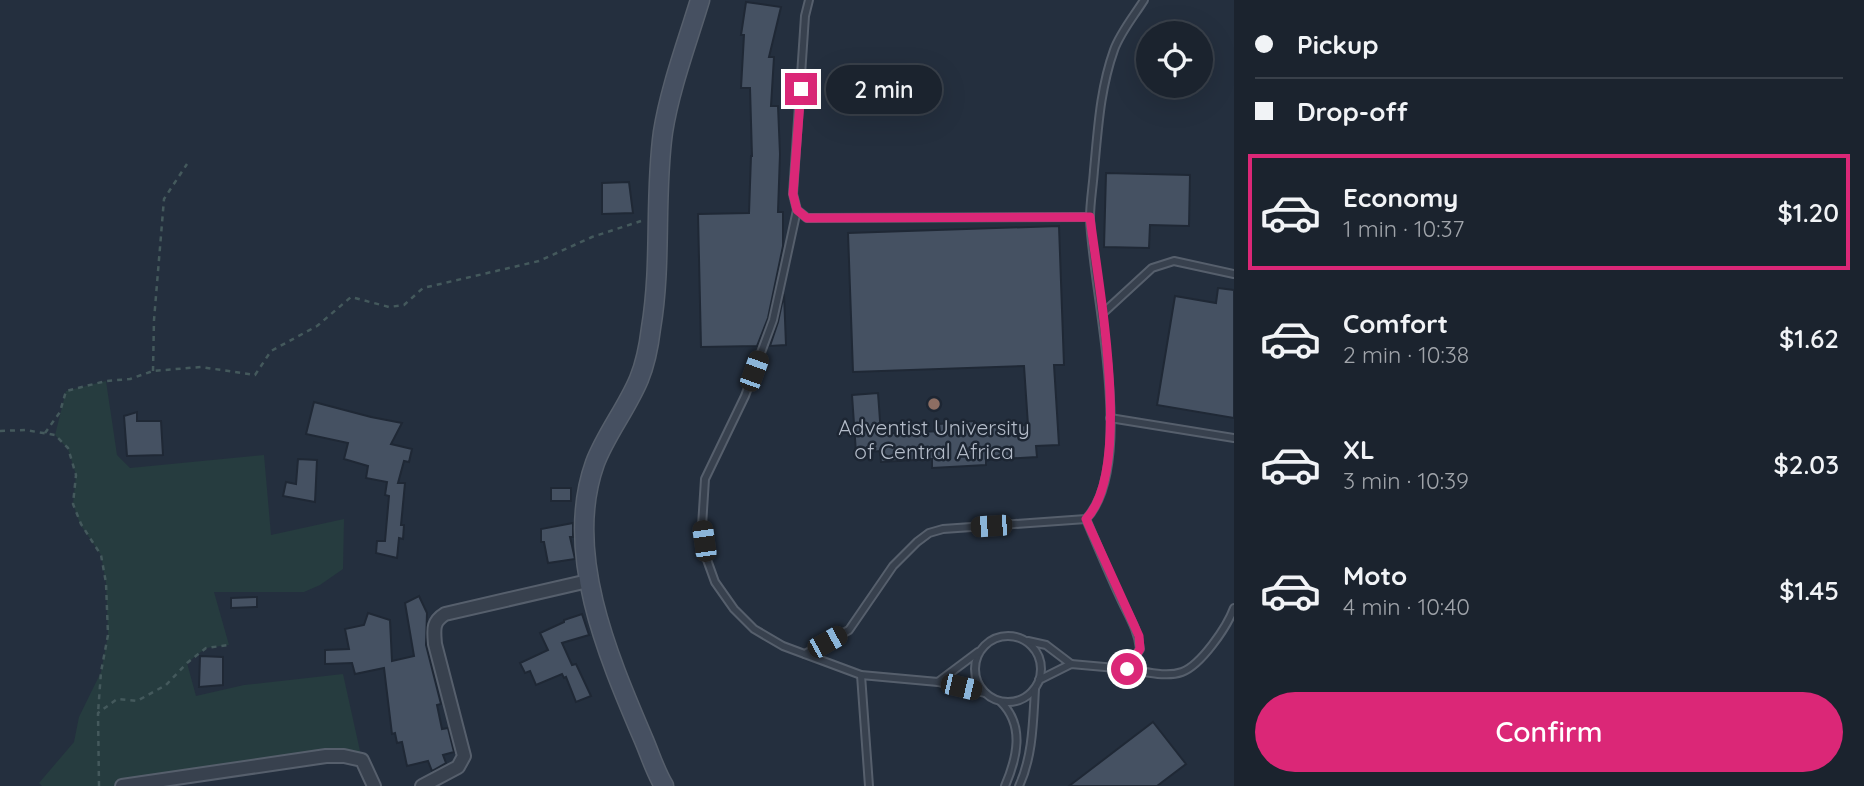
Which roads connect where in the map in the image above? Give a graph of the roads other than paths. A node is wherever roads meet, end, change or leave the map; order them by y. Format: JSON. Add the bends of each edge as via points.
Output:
{"nodes":[{"id":1,"x":700,"y":0,"type":"edge"},
{"id":2,"x":809,"y":0,"type":"edge"},
{"id":3,"x":1144,"y":0,"type":"edge"},
{"id":4,"x":797,"y":210,"type":"junction"},
{"id":5,"x":1090,"y":217,"type":"junction"},
{"id":6,"x":1234,"y":274,"type":"edge"},
{"id":7,"x":1102,"y":314,"type":"junction"},
{"id":8,"x":1110,"y":418,"type":"junction"},
{"id":9,"x":1234,"y":438,"type":"edge"},
{"id":10,"x":1086,"y":519,"type":"junction"},
{"id":11,"x":588,"y":581,"type":"junction"},
{"id":12,"x":1234,"y":608,"type":"edge"},
{"id":13,"x":1024,"y":640,"type":"junction"},
{"id":14,"x":981,"y":650,"type":"junction"},
{"id":15,"x":805,"y":654,"type":"junction"},
{"id":16,"x":1071,"y":664,"type":"junction"},
{"id":17,"x":1127,"y":669,"type":"junction"},
{"id":18,"x":861,"y":675,"type":"junction"},
{"id":19,"x":1039,"y":680,"type":"junction"},
{"id":20,"x":938,"y":682,"type":"junction"},
{"id":21,"x":1035,"y":689,"type":"junction"},
{"id":22,"x":985,"y":693,"type":"junction"},
{"id":23,"x":1001,"y":702,"type":"junction"},
{"id":24,"x":122,"y":786,"type":"edge"},
{"id":25,"x":374,"y":786,"type":"edge"},
{"id":26,"x":422,"y":786,"type":"edge"},
{"id":27,"x":664,"y":786,"type":"edge"},
{"id":28,"x":869,"y":786,"type":"edge"},
{"id":29,"x":1005,"y":786,"type":"edge"},
{"id":30,"x":1020,"y":786,"type":"edge"}],
"edges":[{"from":1,"to":11,"type":"street","via":[[663,132],[648,352],[596,462],[587,494]]},
{"from":2,"to":4,"type":"lane","via":[[793,194]]},
{"from":3,"to":5,"type":"lane","via":[[1115,48],[1100,102]]},
{"from":4,"to":5,"type":"lane","via":[[807,218]]},
{"from":4,"to":15,"type":"lane","via":[[773,320],[745,396],[705,479],[702,526],[715,582],[734,609],[754,629]]},
{"from":5,"to":7,"type":"lane"},
{"from":6,"to":7,"type":"lane","via":[[1174,261],[1162,264]]},
{"from":7,"to":8,"type":"lane"},
{"from":8,"to":9,"type":"lane"},
{"from":8,"to":10,"type":"lane","via":[[1104,485],[1095,510]]},
{"from":10,"to":15,"type":"lane","via":[[929,533],[893,566],[849,630]]},
{"from":10,"to":17,"type":"lane","via":[[1139,636],[1140,649]]},
{"from":11,"to":26,"type":"street","via":[[438,619],[435,644],[464,756],[458,767]]},
{"from":11,"to":27,"type":"street","via":[[626,701]]},
{"from":12,"to":17,"type":"lane","via":[[1227,626],[1183,671],[1165,674]]},
{"from":13,"to":14,"type":"lane","via":[[1005,636]]},
{"from":13,"to":16,"type":"lane","via":[[1046,645]]},
{"from":13,"to":19,"type":"lane","via":[[1037,653]]},
{"from":14,"to":20,"type":"lane"},
{"from":14,"to":22,"type":"lane","via":[[976,677]]},
{"from":15,"to":18,"type":"lane"},
{"from":16,"to":17,"type":"lane"},
{"from":16,"to":19,"type":"lane"},
{"from":18,"to":20,"type":"lane"},
{"from":18,"to":28,"type":"lane"},
{"from":19,"to":21,"type":"lane"},
{"from":20,"to":22,"type":"lane"},
{"from":21,"to":23,"type":"lane","via":[[1020,700]]},
{"from":21,"to":30,"type":"lane","via":[[1032,737]]},
{"from":22,"to":23,"type":"lane"},
{"from":23,"to":29,"type":"lane","via":[[1009,709],[1017,731]]},
{"from":24,"to":25,"type":"street","via":[[326,756],[362,760]]}]}
